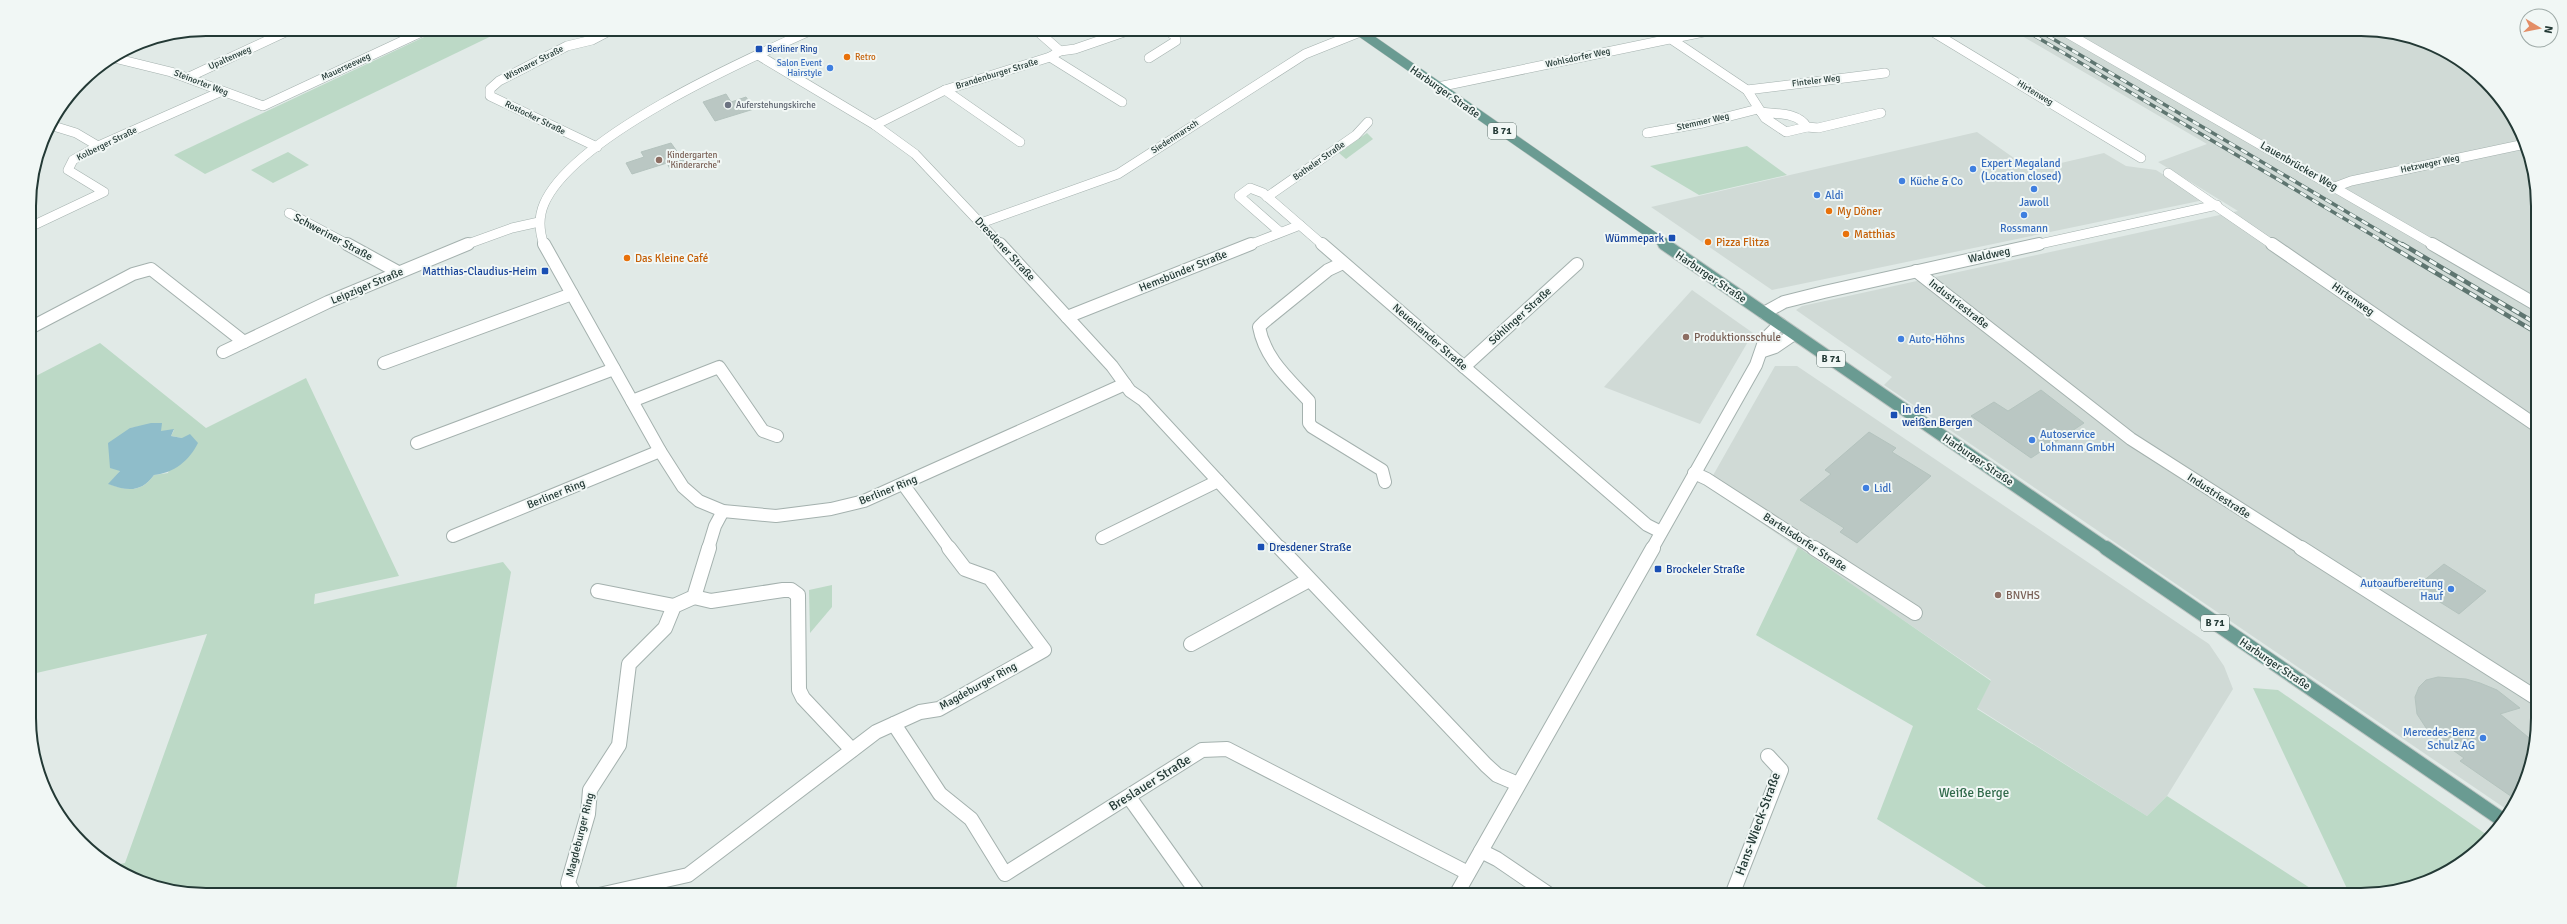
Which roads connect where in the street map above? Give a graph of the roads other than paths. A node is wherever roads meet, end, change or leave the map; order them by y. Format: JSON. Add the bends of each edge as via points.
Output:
{"nodes":[{"id":1,"x":277,"y":36,"type":"edge"},
{"id":2,"x":413,"y":36,"type":"edge"},
{"id":3,"x":600,"y":36,"type":"edge"},
{"id":4,"x":799,"y":36,"type":"edge"},
{"id":5,"x":1043,"y":36,"type":"edge"},
{"id":6,"x":1112,"y":36,"type":"edge"},
{"id":7,"x":1175,"y":36,"type":"edge"},
{"id":8,"x":1346,"y":36,"type":"edge"},
{"id":9,"x":1365,"y":36,"type":"edge"},
{"id":10,"x":1685,"y":36,"type":"edge"},
{"id":11,"x":1940,"y":36,"type":"edge"},
{"id":12,"x":2072,"y":36,"type":"edge"},
{"id":13,"x":1671,"y":39,"type":"junction"},
{"id":14,"x":1060,"y":51,"type":"junction"},
{"id":15,"x":758,"y":55,"type":"junction"},
{"id":16,"x":1050,"y":57,"type":"junction"},
{"id":17,"x":1149,"y":58,"type":"dead end"},
{"id":18,"x":120,"y":60,"type":"edge"},
{"id":19,"x":1885,"y":73,"type":"dead end"},
{"id":20,"x":189,"y":77,"type":"junction"},
{"id":21,"x":498,"y":80,"type":"joint"},
{"id":22,"x":1438,"y":87,"type":"junction"},
{"id":23,"x":945,"y":90,"type":"junction"},
{"id":24,"x":1747,"y":90,"type":"junction"},
{"id":25,"x":220,"y":92,"type":"junction"},
{"id":26,"x":1122,"y":102,"type":"dead end"},
{"id":27,"x":263,"y":106,"type":"joint"},
{"id":28,"x":1759,"y":110,"type":"junction"},
{"id":29,"x":1881,"y":113,"type":"dead end"},
{"id":30,"x":1368,"y":122,"type":"dead end"},
{"id":31,"x":875,"y":125,"type":"junction"},
{"id":32,"x":56,"y":127,"type":"edge"},
{"id":33,"x":1807,"y":128,"type":"junction"},
{"id":34,"x":1647,"y":133,"type":"dead end"},
{"id":35,"x":1020,"y":142,"type":"dead end"},
{"id":36,"x":2520,"y":145,"type":"edge"},
{"id":37,"x":98,"y":146,"type":"junction"},
{"id":38,"x":597,"y":147,"type":"junction"},
{"id":39,"x":2141,"y":158,"type":"dead end"},
{"id":40,"x":2168,"y":173,"type":"dead end"},
{"id":41,"x":2335,"y":187,"type":"junction"},
{"id":42,"x":1267,"y":197,"type":"junction"},
{"id":43,"x":2217,"y":205,"type":"junction"},
{"id":44,"x":289,"y":213,"type":"dead end"},
{"id":45,"x":539,"y":222,"type":"junction"},
{"id":46,"x":981,"y":223,"type":"junction"},
{"id":47,"x":36,"y":224,"type":"edge"},
{"id":48,"x":1300,"y":225,"type":"junction"},
{"id":49,"x":1280,"y":232,"type":"junction"},
{"id":50,"x":1343,"y":263,"type":"junction"},
{"id":51,"x":1577,"y":264,"type":"dead end"},
{"id":52,"x":1916,"y":271,"type":"junction"},
{"id":53,"x":398,"y":272,"type":"junction"},
{"id":54,"x":572,"y":294,"type":"junction"},
{"id":55,"x":2531,"y":301,"type":"edge"},
{"id":56,"x":1764,"y":313,"type":"junction"},
{"id":57,"x":1067,"y":317,"type":"junction"},
{"id":58,"x":1780,"y":324,"type":"junction"},
{"id":59,"x":36,"y":325,"type":"edge"},
{"id":60,"x":1794,"y":334,"type":"junction"},
{"id":61,"x":244,"y":342,"type":"junction"},
{"id":62,"x":1763,"y":351,"type":"junction"},
{"id":63,"x":223,"y":352,"type":"dead end"},
{"id":64,"x":384,"y":364,"type":"dead end"},
{"id":65,"x":1464,"y":367,"type":"junction"},
{"id":66,"x":614,"y":369,"type":"junction"},
{"id":67,"x":1124,"y":384,"type":"junction"},
{"id":68,"x":632,"y":401,"type":"junction"},
{"id":69,"x":2531,"y":422,"type":"edge"},
{"id":70,"x":777,"y":436,"type":"dead end"},
{"id":71,"x":417,"y":444,"type":"dead end"},
{"id":72,"x":660,"y":451,"type":"junction"},
{"id":73,"x":1694,"y":473,"type":"junction"},
{"id":74,"x":1218,"y":482,"type":"junction"},
{"id":75,"x":1385,"y":482,"type":"dead end"},
{"id":76,"x":903,"y":484,"type":"junction"},
{"id":77,"x":723,"y":511,"type":"junction"},
{"id":78,"x":1661,"y":532,"type":"junction"},
{"id":79,"x":453,"y":536,"type":"dead end"},
{"id":80,"x":1102,"y":538,"type":"dead end"},
{"id":81,"x":1309,"y":580,"type":"junction"},
{"id":82,"x":598,"y":591,"type":"dead end"},
{"id":83,"x":694,"y":597,"type":"junction"},
{"id":84,"x":674,"y":606,"type":"junction"},
{"id":85,"x":1915,"y":613,"type":"dead end"},
{"id":86,"x":1191,"y":644,"type":"dead end"},
{"id":87,"x":2531,"y":695,"type":"edge"},
{"id":88,"x":894,"y":724,"type":"junction"},
{"id":89,"x":852,"y":750,"type":"junction"},
{"id":90,"x":1768,"y":756,"type":"dead end"},
{"id":91,"x":1518,"y":784,"type":"junction"},
{"id":92,"x":1129,"y":797,"type":"junction"},
{"id":93,"x":2499,"y":817,"type":"edge"},
{"id":94,"x":1481,"y":851,"type":"junction"},
{"id":95,"x":1468,"y":873,"type":"junction"},
{"id":96,"x":571,"y":888,"type":"edge"},
{"id":97,"x":630,"y":888,"type":"edge"},
{"id":98,"x":1194,"y":888,"type":"edge"},
{"id":99,"x":1460,"y":888,"type":"edge"},
{"id":100,"x":1540,"y":888,"type":"edge"},
{"id":101,"x":1735,"y":888,"type":"edge"}],
"edges":[{"from":1,"to":20,"type":"street","name":"Upaltenweg"},
{"from":2,"to":27,"type":"street","name":"Mauerseeweg"},
{"from":3,"to":21,"type":"street","name":"Wismarer Straße","via":[[567,46]]},
{"from":4,"to":15,"type":"street","name":"Berliner Ring"},
{"from":5,"to":14,"type":"street"},
{"from":6,"to":14,"type":"street","name":"Brandenburger Straße"},
{"from":7,"to":17,"type":"street","via":[[1176,42]]},
{"from":8,"to":46,"type":"street","name":"Siedenmarsch","via":[[1305,54],[1118,174]]},
{"from":9,"to":22,"type":"main road","name":"Harburger Straße","number":"B 71"},
{"from":10,"to":13,"type":"street","name":"Wohlsdorfer Weg"},
{"from":11,"to":39,"type":"street","name":"Hirtenweg"},
{"from":12,"to":41,"type":"street","name":"Lauenbrücker Weg"},
{"from":13,"to":22,"type":"street","name":"Wohlsdorfer Weg"},
{"from":13,"to":24,"type":"street"},
{"from":14,"to":16,"type":"street","name":"Brandenburger Straße"},
{"from":15,"to":31,"type":"street","name":"Dresdener Straße"},
{"from":15,"to":38,"type":"street","name":"Berliner Ring","via":[[657,108]]},
{"from":16,"to":23,"type":"street","name":"Brandenburger Straße"},
{"from":16,"to":26,"type":"street","name":"Brandenburger Straße"},
{"from":18,"to":20,"type":"street","name":"Steinorter Weg"},
{"from":19,"to":24,"type":"street","name":"Finteler Weg"},
{"from":20,"to":25,"type":"street","name":"Steinorter Weg"},
{"from":21,"to":38,"type":"street","name":"Rostocker Straße","via":[[490,89],[490,96]]},
{"from":22,"to":56,"type":"main road","name":"Harburger Straße","number":"B 71"},
{"from":23,"to":31,"type":"street","name":"Brandenburger Straße"},
{"from":23,"to":35,"type":"street","name":"Brandenburger Straße"},
{"from":24,"to":28,"type":"street"},
{"from":25,"to":27,"type":"street","name":"Steinorter Weg"},
{"from":25,"to":37,"type":"street","name":"Kolberger Straße"},
{"from":28,"to":33,"type":"street","via":[[1798,118]]},
{"from":28,"to":33,"type":"street","via":[[1765,118],[1786,132]]},
{"from":28,"to":34,"type":"street","name":"Stemmer Weg"},
{"from":29,"to":33,"type":"street","via":[[1818,128]]},
{"from":30,"to":42,"type":"street","name":"Botheler Straße","via":[[1356,134]]},
{"from":31,"to":46,"type":"street","name":"Dresdener Straße","via":[[928,166]]},
{"from":32,"to":37,"type":"street","via":[[76,133]]},
{"from":36,"to":41,"type":"street","name":"Hetzweger Weg","via":[[2351,181]]},
{"from":37,"to":47,"type":"street","name":"Kolberger Straße","via":[[73,160],[68,170],[104,192]]},
{"from":38,"to":45,"type":"street","name":"Berliner Ring","via":[[557,182],[544,203]]},
{"from":40,"to":43,"type":"street","name":"Hirtenweg"},
{"from":41,"to":55,"type":"street","name":"Lauenbrücker Weg"},
{"from":42,"to":48,"type":"street","name":"Neuenlander Straße"},
{"from":42,"to":49,"type":"street","name":"Neuenlander Straße","via":[[1262,192],[1250,188],[1242,190],[1239,196]]},
{"from":43,"to":52,"type":"street","name":"Waldweg"},
{"from":43,"to":69,"type":"street","name":"Hirtenweg"},
{"from":44,"to":53,"type":"street","name":"Schweriner Straße"},
{"from":45,"to":53,"type":"street","name":"Leipziger Straße","via":[[508,229]]},
{"from":45,"to":54,"type":"street","name":"Berliner Ring","via":[[544,245]]},
{"from":46,"to":57,"type":"street","name":"Dresdener Straße"},
{"from":48,"to":49,"type":"street","name":"Hemsbünder Straße"},
{"from":48,"to":50,"type":"street","name":"Neuenlander Straße"},
{"from":49,"to":57,"type":"street","name":"Hemsbünder Straße"},
{"from":50,"to":65,"type":"street","name":"Neuenlander Straße"},
{"from":50,"to":75,"type":"street","via":[[1328,270],[1264,322],[1259,327],[1260,333],[1270,358],[1309,401],[1309,422],[1312,427],[1382,470]]},
{"from":51,"to":65,"type":"street","name":"Söhlinger Straße"},
{"from":52,"to":56,"type":"street","name":"Waldweg","via":[[1784,302]]},
{"from":52,"to":87,"type":"street","name":"Industriestraße","via":[[2131,439]]},
{"from":53,"to":61,"type":"street","name":"Leipziger Straße"},
{"from":54,"to":64,"type":"street"},
{"from":54,"to":66,"type":"street","name":"Berliner Ring"},
{"from":56,"to":58,"type":"main road","name":"Harburger Straße","number":"B 71"},
{"from":57,"to":67,"type":"street","name":"Dresdener Straße","via":[[1112,366]]},
{"from":58,"to":60,"type":"main road","name":"Harburger Straße","number":"B 71"},
{"from":58,"to":62,"type":"street","via":[[1764,335],[1761,342]]},
{"from":59,"to":61,"type":"street","via":[[133,274],[151,269]]},
{"from":60,"to":62,"type":"street"},
{"from":60,"to":93,"type":"main road","name":"Harburger Straße","number":"B 71"},
{"from":61,"to":63,"type":"street","name":"Leipziger Straße"},
{"from":62,"to":73,"type":"street"},
{"from":65,"to":78,"type":"street","name":"Neuenlander Straße","via":[[1647,525]]},
{"from":66,"to":68,"type":"street","name":"Berliner Ring"},
{"from":66,"to":71,"type":"street"},
{"from":67,"to":74,"type":"street","name":"Dresdener Straße","via":[[1143,400]]},
{"from":67,"to":76,"type":"street","name":"Berliner Ring"},
{"from":68,"to":70,"type":"street","via":[[719,367],[763,432]]},
{"from":68,"to":72,"type":"street","name":"Berliner Ring"},
{"from":72,"to":77,"type":"street","name":"Berliner Ring","via":[[688,492],[699,501]]},
{"from":72,"to":79,"type":"street","name":"Berliner Ring"},
{"from":73,"to":78,"type":"street"},
{"from":73,"to":85,"type":"street","name":"Bartelsdorfer Straße","via":[[1707,478]]},
{"from":74,"to":80,"type":"street"},
{"from":74,"to":81,"type":"street","name":"Dresdener Straße"},
{"from":76,"to":77,"type":"street","name":"Berliner Ring","via":[[864,501],[803,513],[753,516]]},
{"from":76,"to":88,"type":"street","name":"Magdeburger Ring","via":[[965,569],[990,578],[1044,650],[939,709],[920,712]]},
{"from":77,"to":83,"type":"street","via":[[717,518]]},
{"from":78,"to":91,"type":"street"},
{"from":81,"to":86,"type":"street"},
{"from":81,"to":91,"type":"street","name":"Dresdener Straße","via":[[1497,775]]},
{"from":82,"to":84,"type":"street"},
{"from":83,"to":84,"type":"street"},
{"from":83,"to":89,"type":"street","via":[[711,601],[783,590],[791,590],[798,595],[799,690],[803,698]]},
{"from":84,"to":96,"type":"street","name":"Magdeburger Ring","via":[[665,628],[629,664],[619,745],[590,790],[588,814],[568,883]]},
{"from":88,"to":89,"type":"street","name":"Magdeburger Ring","via":[[876,732]]},
{"from":88,"to":92,"type":"street","name":"Breslauer Straße","via":[[940,794],[972,819],[1005,874]]},
{"from":89,"to":97,"type":"street","name":"Magdeburger Ring","via":[[688,875]]},
{"from":90,"to":101,"type":"street","name":"Hans-Wieck-Straße","via":[[1781,770]]},
{"from":91,"to":94,"type":"street"},
{"from":92,"to":95,"type":"street","name":"Breslauer Straße","via":[[1202,750],[1227,749]]},
{"from":92,"to":98,"type":"street"},
{"from":94,"to":95,"type":"street"},
{"from":94,"to":100,"type":"street"},
{"from":95,"to":99,"type":"street"}]}
